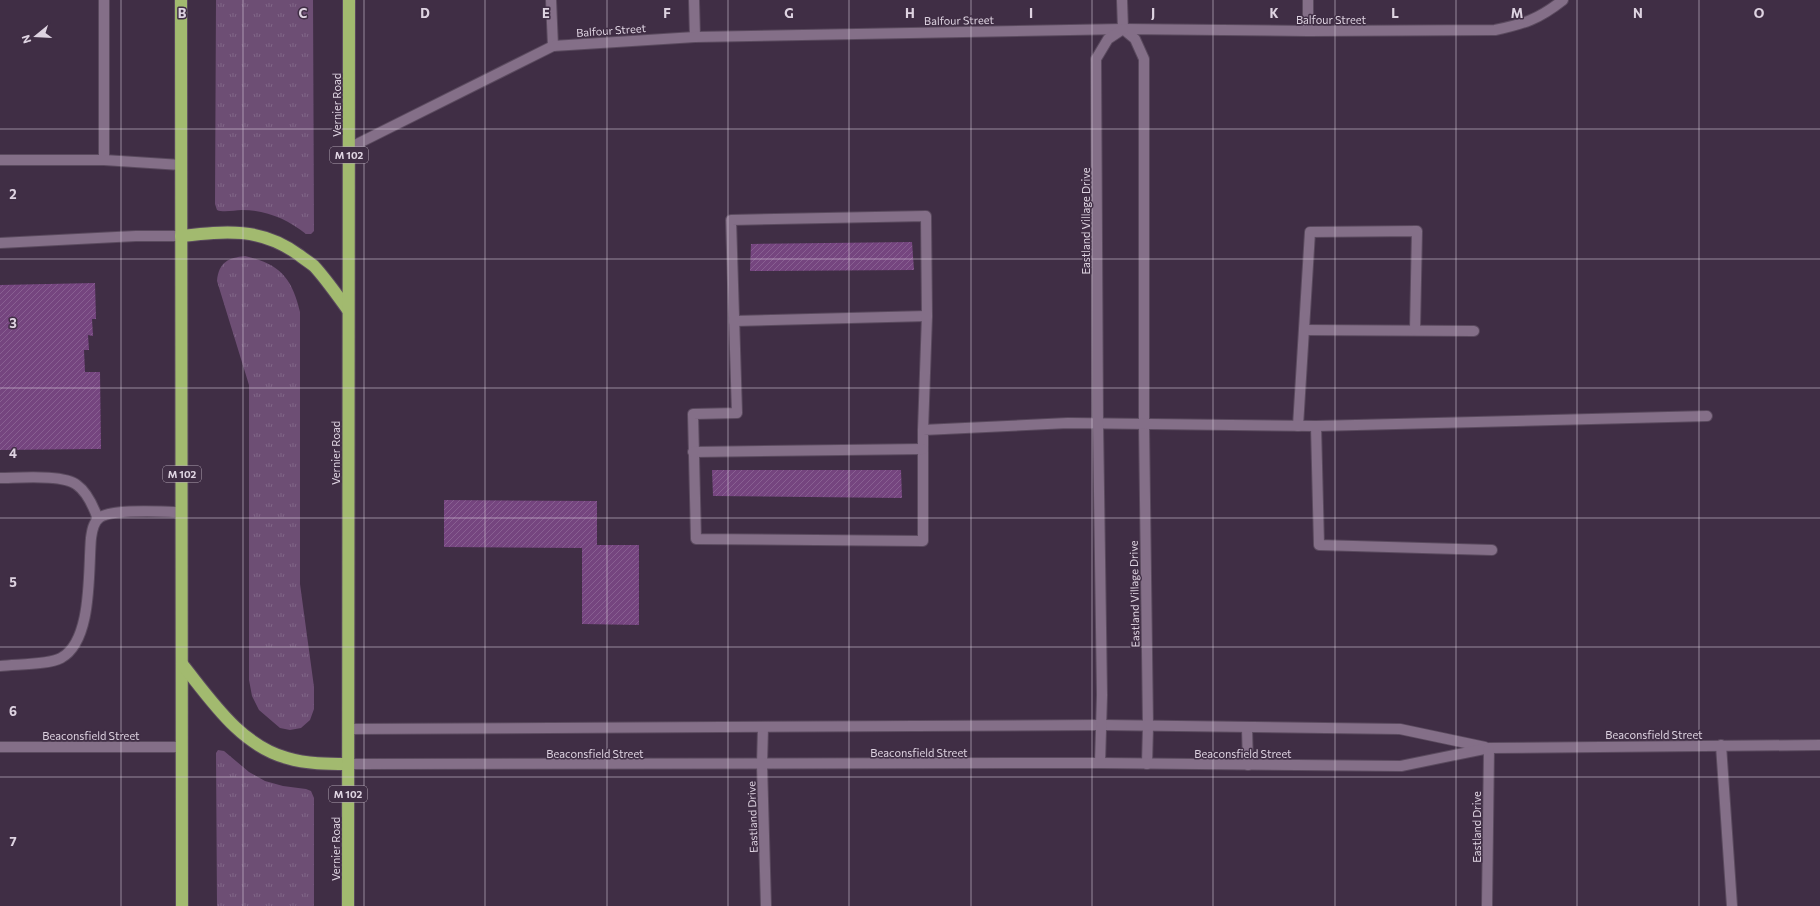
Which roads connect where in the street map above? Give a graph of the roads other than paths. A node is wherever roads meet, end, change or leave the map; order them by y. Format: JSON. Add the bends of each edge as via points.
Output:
{"nodes":[{"id":1,"x":104,"y":0,"type":"edge"},
{"id":2,"x":181,"y":0,"type":"edge"},
{"id":3,"x":349,"y":0,"type":"edge"},
{"id":4,"x":551,"y":0,"type":"edge"},
{"id":5,"x":694,"y":0,"type":"edge"},
{"id":6,"x":1122,"y":0,"type":"edge"},
{"id":7,"x":1308,"y":0,"type":"edge"},
{"id":8,"x":1563,"y":0,"type":"edge"},
{"id":9,"x":1123,"y":29,"type":"junction"},
{"id":10,"x":1308,"y":31,"type":"junction"},
{"id":11,"x":695,"y":37,"type":"junction"},
{"id":12,"x":553,"y":46,"type":"junction"},
{"id":13,"x":349,"y":148,"type":"junction"},
{"id":14,"x":0,"y":160,"type":"edge"},
{"id":15,"x":104,"y":160,"type":"junction"},
{"id":16,"x":181,"y":165,"type":"junction"},
{"id":17,"x":181,"y":236,"type":"junction"},
{"id":18,"x":0,"y":243,"type":"edge"},
{"id":19,"x":348,"y":310,"type":"junction"},
{"id":20,"x":927,"y":316,"type":"junction"},
{"id":21,"x":734,"y":320,"type":"junction"},
{"id":22,"x":1304,"y":330,"type":"junction"},
{"id":23,"x":1415,"y":330,"type":"junction"},
{"id":24,"x":1474,"y":331,"type":"dead end"},
{"id":25,"x":1706,"y":416,"type":"dead end"},
{"id":26,"x":1098,"y":423,"type":"junction"},
{"id":27,"x":1144,"y":424,"type":"junction"},
{"id":28,"x":1298,"y":426,"type":"junction"},
{"id":29,"x":1316,"y":426,"type":"junction"},
{"id":30,"x":923,"y":430,"type":"junction"},
{"id":31,"x":923,"y":449,"type":"junction"},
{"id":32,"x":693,"y":452,"type":"junction"},
{"id":33,"x":0,"y":478,"type":"edge"},
{"id":34,"x":182,"y":512,"type":"junction"},
{"id":35,"x":98,"y":520,"type":"junction"},
{"id":36,"x":1492,"y":550,"type":"dead end"},
{"id":37,"x":182,"y":664,"type":"junction"},
{"id":38,"x":0,"y":666,"type":"edge"},
{"id":39,"x":1102,"y":725,"type":"junction"},
{"id":40,"x":764,"y":727,"type":"junction"},
{"id":41,"x":1148,"y":727,"type":"junction"},
{"id":42,"x":348,"y":728,"type":"junction"},
{"id":43,"x":1247,"y":728,"type":"junction"},
{"id":44,"x":1721,"y":745,"type":"junction"},
{"id":45,"x":1820,"y":745,"type":"edge"},
{"id":46,"x":0,"y":747,"type":"edge"},
{"id":47,"x":182,"y":747,"type":"junction"},
{"id":48,"x":1489,"y":748,"type":"junction"},
{"id":49,"x":348,"y":764,"type":"junction"},
{"id":50,"x":1100,"y":764,"type":"junction"},
{"id":51,"x":1147,"y":764,"type":"junction"},
{"id":52,"x":762,"y":765,"type":"junction"},
{"id":53,"x":1248,"y":765,"type":"junction"},
{"id":54,"x":182,"y":906,"type":"edge"},
{"id":55,"x":348,"y":906,"type":"edge"},
{"id":56,"x":766,"y":906,"type":"edge"},
{"id":57,"x":1487,"y":906,"type":"edge"},
{"id":58,"x":1732,"y":906,"type":"edge"}],
"edges":[{"from":1,"to":15,"type":"street"},
{"from":2,"to":16,"type":"highway","number":"M 102"},
{"from":3,"to":13,"type":"highway","name":"Vernier Road","number":"M 102"},
{"from":4,"to":12,"type":"street"},
{"from":5,"to":11,"type":"street"},
{"from":6,"to":9,"type":"street"},
{"from":7,"to":10,"type":"street"},
{"from":8,"to":10,"type":"street","name":"Balfour Street","via":[[1538,18],[1524,24],[1494,30]]},
{"from":9,"to":10,"type":"street","name":"Balfour Street"},
{"from":9,"to":11,"type":"street","name":"Balfour Street"},
{"from":9,"to":26,"type":"street","name":"Eastland Village Drive","via":[[1108,39],[1096,59]]},
{"from":9,"to":27,"type":"street","name":"Eastland Village Drive","via":[[1135,39],[1144,59]]},
{"from":11,"to":12,"type":"street","name":"Balfour Street"},
{"from":12,"to":13,"type":"street","name":"Balfour Street"},
{"from":13,"to":19,"type":"highway","name":"Vernier Road","number":"M 102"},
{"from":14,"to":15,"type":"street"},
{"from":15,"to":16,"type":"street"},
{"from":16,"to":17,"type":"highway","number":"M 102"},
{"from":17,"to":18,"type":"street"},
{"from":17,"to":19,"type":"highway","via":[[239,232],[277,241],[313,266]]},
{"from":17,"to":34,"type":"highway","number":"M 102"},
{"from":19,"to":42,"type":"highway","name":"Vernier Road","number":"M 102"},
{"from":20,"to":21,"type":"street"},
{"from":20,"to":21,"type":"street","via":[[926,216],[910,216],[731,220]]},
{"from":20,"to":30,"type":"street"},
{"from":21,"to":32,"type":"street","via":[[736,413],[693,414]]},
{"from":22,"to":23,"type":"street"},
{"from":22,"to":23,"type":"street","via":[[1310,232],[1417,231]]},
{"from":22,"to":28,"type":"street"},
{"from":23,"to":24,"type":"street"},
{"from":25,"to":29,"type":"street"},
{"from":26,"to":27,"type":"street"},
{"from":26,"to":30,"type":"street"},
{"from":26,"to":39,"type":"street","name":"Eastland Village Drive"},
{"from":27,"to":28,"type":"street"},
{"from":27,"to":41,"type":"street","name":"Eastland Village Drive"},
{"from":28,"to":29,"type":"street"},
{"from":29,"to":36,"type":"street","via":[[1319,545]]},
{"from":30,"to":31,"type":"street"},
{"from":31,"to":32,"type":"street"},
{"from":31,"to":32,"type":"street","via":[[923,540],[696,538]]},
{"from":33,"to":35,"type":"street","via":[[48,478],[77,484],[88,498]]},
{"from":34,"to":35,"type":"street","via":[[117,513],[104,515]]},
{"from":34,"to":37,"type":"highway","number":"M 102"},
{"from":35,"to":38,"type":"street","via":[[91,538],[84,623],[79,639],[71,651],[60,659],[45,663]]},
{"from":37,"to":47,"type":"highway","number":"M 102"},
{"from":37,"to":49,"type":"highway","via":[[232,724],[268,751],[288,759]]},
{"from":39,"to":40,"type":"street","name":"Beaconsfield Street"},
{"from":39,"to":41,"type":"street","name":"Beaconsfield Street"},
{"from":39,"to":50,"type":"street","name":"Eastland Village Drive"},
{"from":40,"to":42,"type":"street","name":"Beaconsfield Street"},
{"from":40,"to":52,"type":"street","name":"Eastland Drive"},
{"from":41,"to":43,"type":"street","name":"Beaconsfield Street"},
{"from":41,"to":51,"type":"street","name":"Eastland Village Drive"},
{"from":42,"to":49,"type":"highway","name":"Vernier Road","number":"M 102"},
{"from":43,"to":48,"type":"street","name":"Beaconsfield Street","via":[[1400,729]]},
{"from":43,"to":53,"type":"street"},
{"from":44,"to":45,"type":"street","name":"Beaconsfield Street"},
{"from":44,"to":48,"type":"street","name":"Beaconsfield Street"},
{"from":44,"to":58,"type":"street"},
{"from":46,"to":47,"type":"street","name":"Beaconsfield Street"},
{"from":47,"to":54,"type":"highway","number":"M 102"},
{"from":48,"to":53,"type":"street","name":"Beaconsfield Street","via":[[1401,766]]},
{"from":48,"to":57,"type":"street","name":"Eastland Drive"},
{"from":49,"to":52,"type":"street","name":"Beaconsfield Street"},
{"from":49,"to":55,"type":"highway","name":"Vernier Road","number":"M 102"},
{"from":50,"to":51,"type":"street","name":"Beaconsfield Street"},
{"from":50,"to":52,"type":"street","name":"Beaconsfield Street"},
{"from":51,"to":53,"type":"street","name":"Beaconsfield Street"},
{"from":52,"to":56,"type":"street","name":"Eastland Drive"}]}
